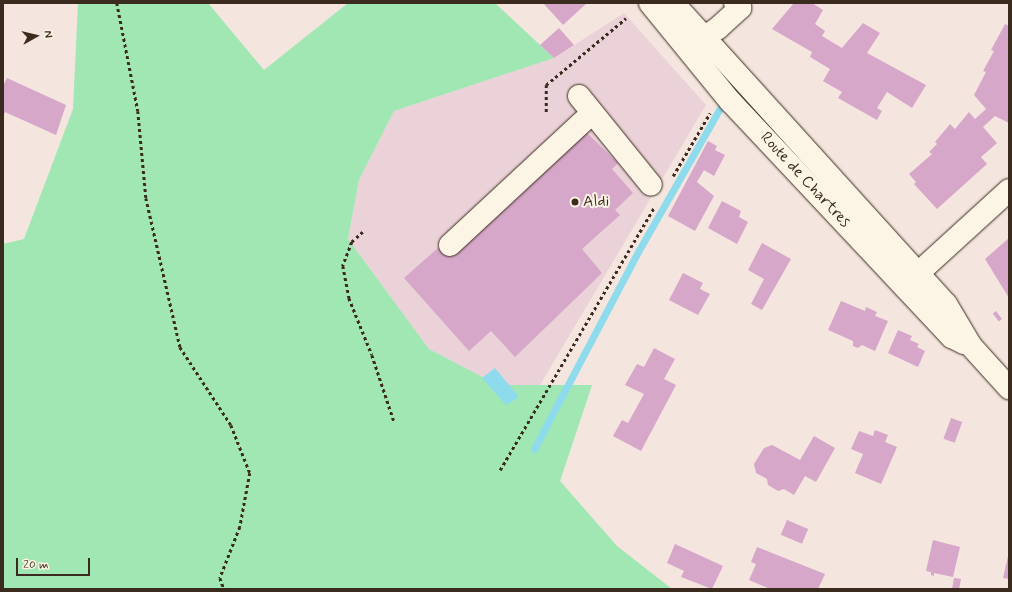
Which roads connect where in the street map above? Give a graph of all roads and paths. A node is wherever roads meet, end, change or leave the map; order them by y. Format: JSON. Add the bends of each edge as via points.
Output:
{"nodes":[{"id":1,"x":117,"y":3,"type":"edge"},
{"id":2,"x":650,"y":3,"type":"edge"},
{"id":3,"x":673,"y":3,"type":"edge"},
{"id":4,"x":735,"y":3,"type":"edge"},
{"id":5,"x":626,"y":18,"type":"dead end"},
{"id":6,"x":696,"y":43,"type":"junction"},
{"id":7,"x":724,"y":93,"type":"junction"},
{"id":8,"x":579,"y":96,"type":"dead end"},
{"id":9,"x":546,"y":112,"type":"dead end"},
{"id":10,"x":592,"y":113,"type":"junction"},
{"id":11,"x":672,"y":178,"type":"dead end"},
{"id":12,"x":1009,"y":190,"type":"edge"},
{"id":13,"x":653,"y":195,"type":"joint"},
{"id":14,"x":363,"y":232,"type":"dead end"},
{"id":15,"x":450,"y":245,"type":"dead end"},
{"id":16,"x":911,"y":280,"type":"junction"},
{"id":17,"x":1009,"y":388,"type":"edge"},
{"id":18,"x":394,"y":421,"type":"dead end"},
{"id":19,"x":500,"y":470,"type":"dead end"},
{"id":20,"x":224,"y":589,"type":"edge"}],
"edges":[{"from":1,"to":20,"type":"path","via":[[138,111],[146,198],[180,348],[231,425],[250,473],[240,528],[220,578]]},
{"from":2,"to":6,"type":"main road","name":"Route de Chartres"},
{"from":3,"to":6,"type":"main road","name":"Route de Chartres"},
{"from":4,"to":6,"type":"main road","via":[[740,8]]},
{"from":5,"to":9,"type":"path","via":[[546,85]]},
{"from":6,"to":7,"type":"main road","name":"Route de Chartres"},
{"from":6,"to":16,"type":"main road","name":"Route de Chartres"},
{"from":7,"to":11,"type":"path","via":[[707,116]]},
{"from":7,"to":16,"type":"main road","name":"Route de Chartres"},
{"from":8,"to":10,"type":"main road"},
{"from":10,"to":13,"type":"main road"},
{"from":10,"to":15,"type":"main road"},
{"from":12,"to":16,"type":"main road"},
{"from":13,"to":19,"type":"path"},
{"from":14,"to":18,"type":"path","via":[[352,242],[342,266],[349,298],[372,355]]},
{"from":16,"to":17,"type":"main road","name":"Route de Chartres","via":[[946,304],[971,346]]}]}
